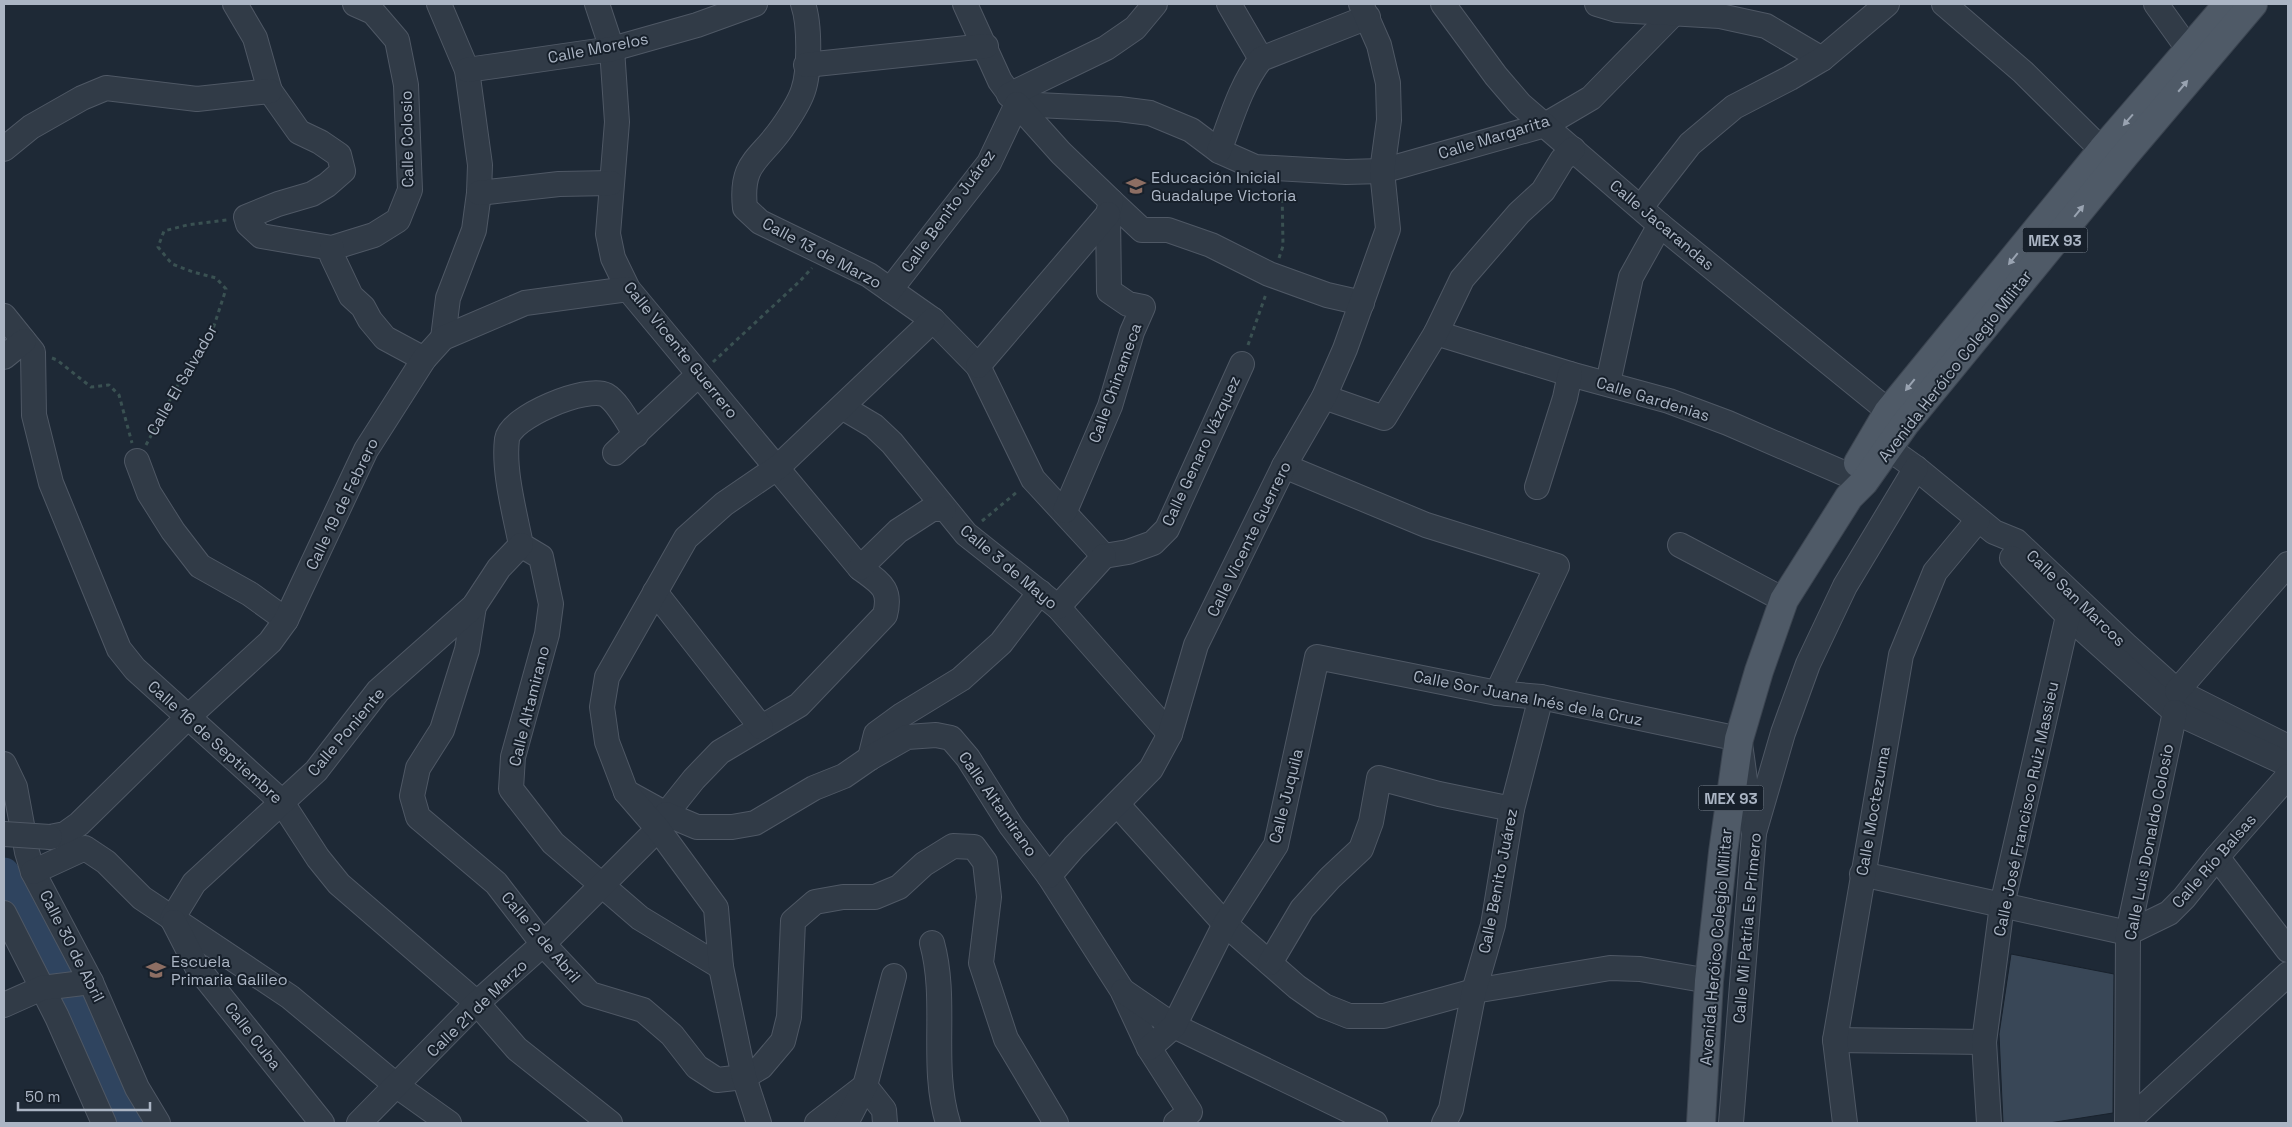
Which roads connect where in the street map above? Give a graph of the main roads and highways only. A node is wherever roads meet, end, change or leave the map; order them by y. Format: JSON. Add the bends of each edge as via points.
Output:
{"nodes":[{"id":1,"x":2228,"y":4,"type":"edge"},
{"id":2,"x":2253,"y":4,"type":"edge"},
{"id":3,"x":2196,"y":56,"type":"junction"},
{"id":4,"x":1896,"y":418,"type":"junction"},
{"id":5,"x":1701,"y":1123,"type":"edge"}],
"edges":[{"from":1,"to":3,"type":"main road","name":"Avenida Heróico Colegio Militar","number":"MEX 93"},
{"from":2,"to":3,"type":"main road","name":"Avenida Heróico Colegio Militar","number":"MEX 93"},
{"from":4,"to":3,"type":"main road","name":"Avenida Heróico Colegio Militar","number":"MEX 93","one_way":true,"via":[[2125,155]]},
{"from":3,"to":4,"type":"main road","name":"Avenida Heróico Colegio Militar","number":"MEX 93","one_way":true,"via":[[2102,150]]},
{"from":4,"to":5,"type":"main road","name":"Avenida Heróico Colegio Militar","number":"MEX 93","via":[[1784,600],[1739,739],[1709,981]]}]}
